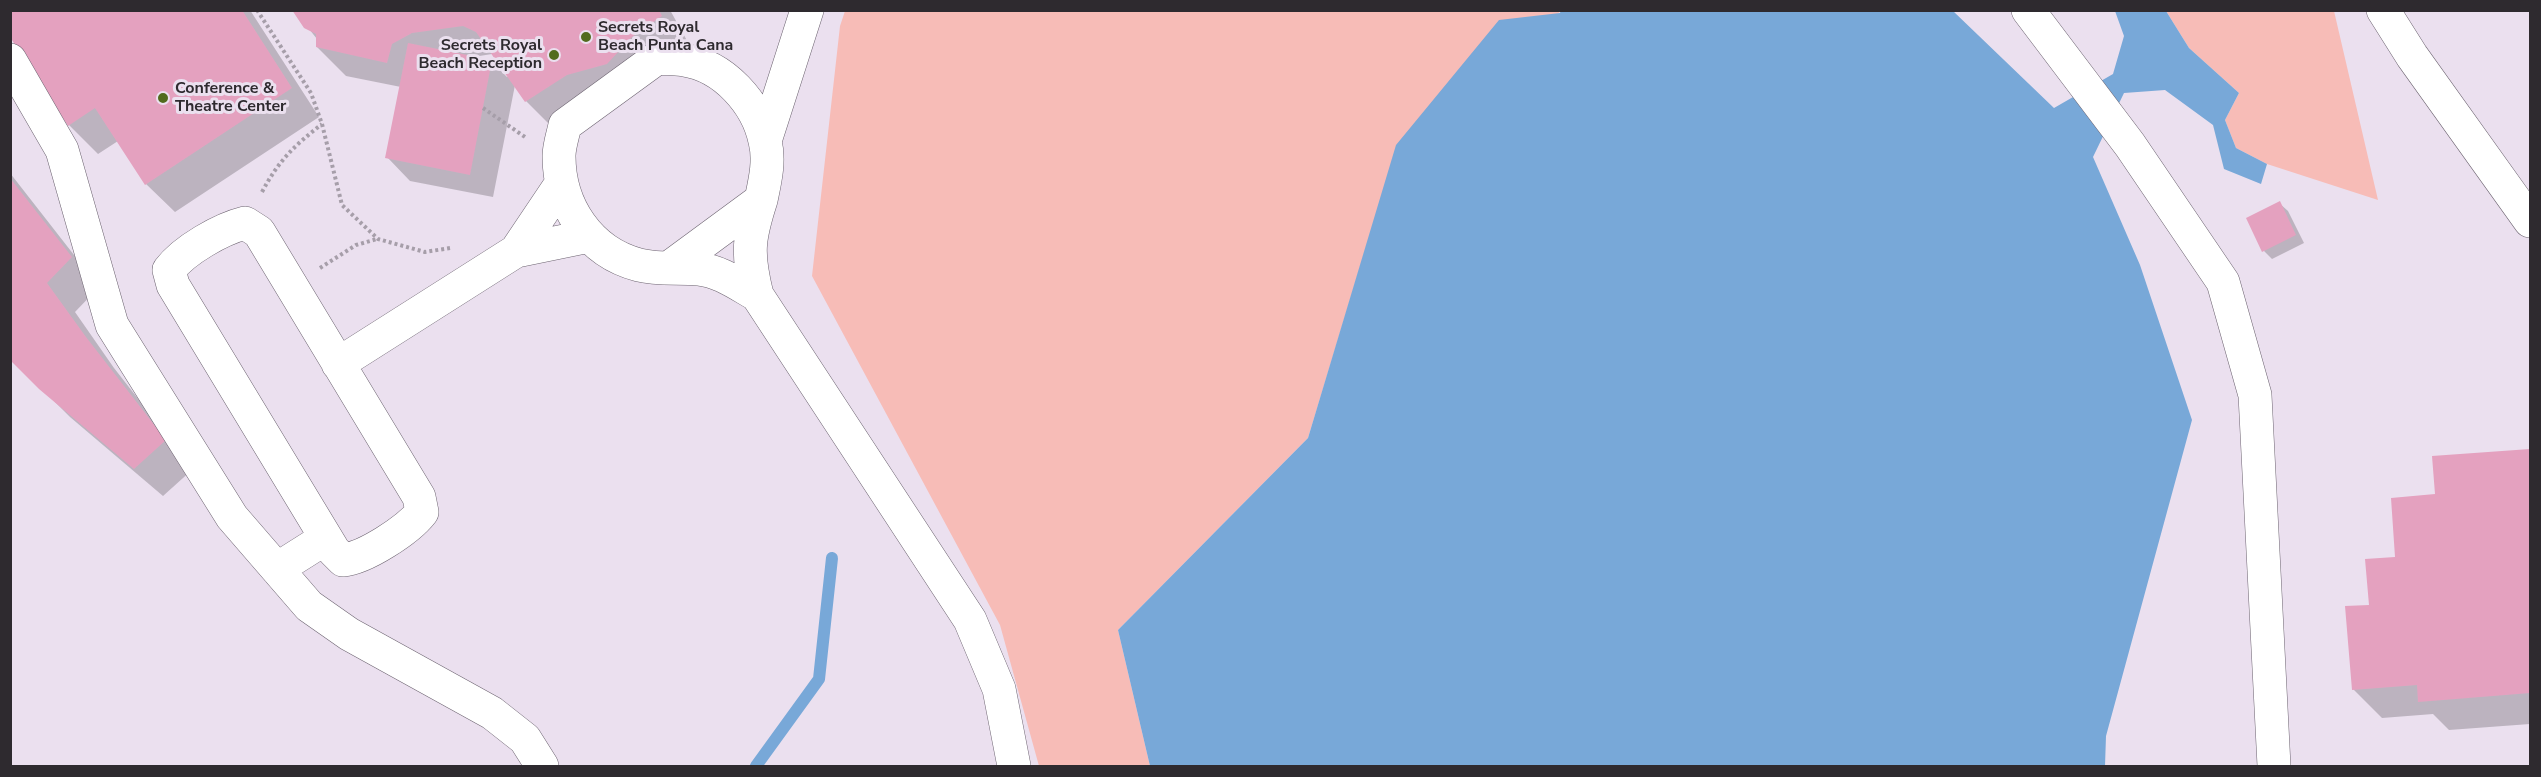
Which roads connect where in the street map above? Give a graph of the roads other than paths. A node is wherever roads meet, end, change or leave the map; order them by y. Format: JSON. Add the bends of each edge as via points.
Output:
{"nodes":[{"id":1,"x":807,"y":10,"type":"edge"},
{"id":2,"x":2028,"y":10,"type":"edge"},
{"id":3,"x":2383,"y":10,"type":"edge"},
{"id":4,"x":10,"y":60,"type":"edge"},
{"id":5,"x":765,"y":141,"type":"junction"},
{"id":6,"x":561,"y":184,"type":"junction"},
{"id":7,"x":761,"y":200,"type":"junction"},
{"id":8,"x":2530,"y":221,"type":"edge"},
{"id":9,"x":588,"y":236,"type":"junction"},
{"id":10,"x":516,"y":251,"type":"junction"},
{"id":11,"x":670,"y":267,"type":"junction"},
{"id":12,"x":757,"y":295,"type":"junction"},
{"id":13,"x":338,"y":364,"type":"junction"},
{"id":14,"x":326,"y":538,"type":"junction"},
{"id":15,"x":277,"y":569,"type":"junction"},
{"id":16,"x":542,"y":766,"type":"edge"},
{"id":17,"x":1014,"y":766,"type":"edge"},
{"id":18,"x":2274,"y":766,"type":"edge"}],
"edges":[{"from":1,"to":5,"type":"lane"},
{"from":2,"to":18,"type":"lane","via":[[2130,145],[2223,282],[2255,395]]},
{"from":3,"to":8,"type":"lane"},
{"from":4,"to":15,"type":"lane","via":[[62,150],[112,325],[232,517]]},
{"from":5,"to":6,"type":"lane","via":[[755,113],[738,89],[714,71],[686,60],[657,58],[566,125],[559,154]]},
{"from":5,"to":7,"type":"lane","via":[[767,171]]},
{"from":6,"to":9,"type":"lane","via":[[571,212]]},
{"from":6,"to":10,"type":"lane"},
{"from":7,"to":11,"type":"lane"},
{"from":7,"to":12,"type":"lane","via":[[750,233],[750,265]]},
{"from":9,"to":10,"type":"lane"},
{"from":9,"to":11,"type":"lane","via":[[612,254],[640,265]]},
{"from":10,"to":13,"type":"lane"},
{"from":11,"to":12,"type":"lane","via":[[701,269],[726,277]]},
{"from":12,"to":17,"type":"lane","via":[[970,620],[999,689]]},
{"from":13,"to":14,"type":"lane","via":[[419,497],[422,512],[413,523],[354,559],[343,560]]},
{"from":13,"to":14,"type":"lane","via":[[259,232],[245,223],[231,227],[178,259],[169,270],[173,285]]},
{"from":14,"to":15,"type":"lane"},
{"from":15,"to":16,"type":"lane","via":[[309,606],[349,634],[492,713],[525,739]]}]}
